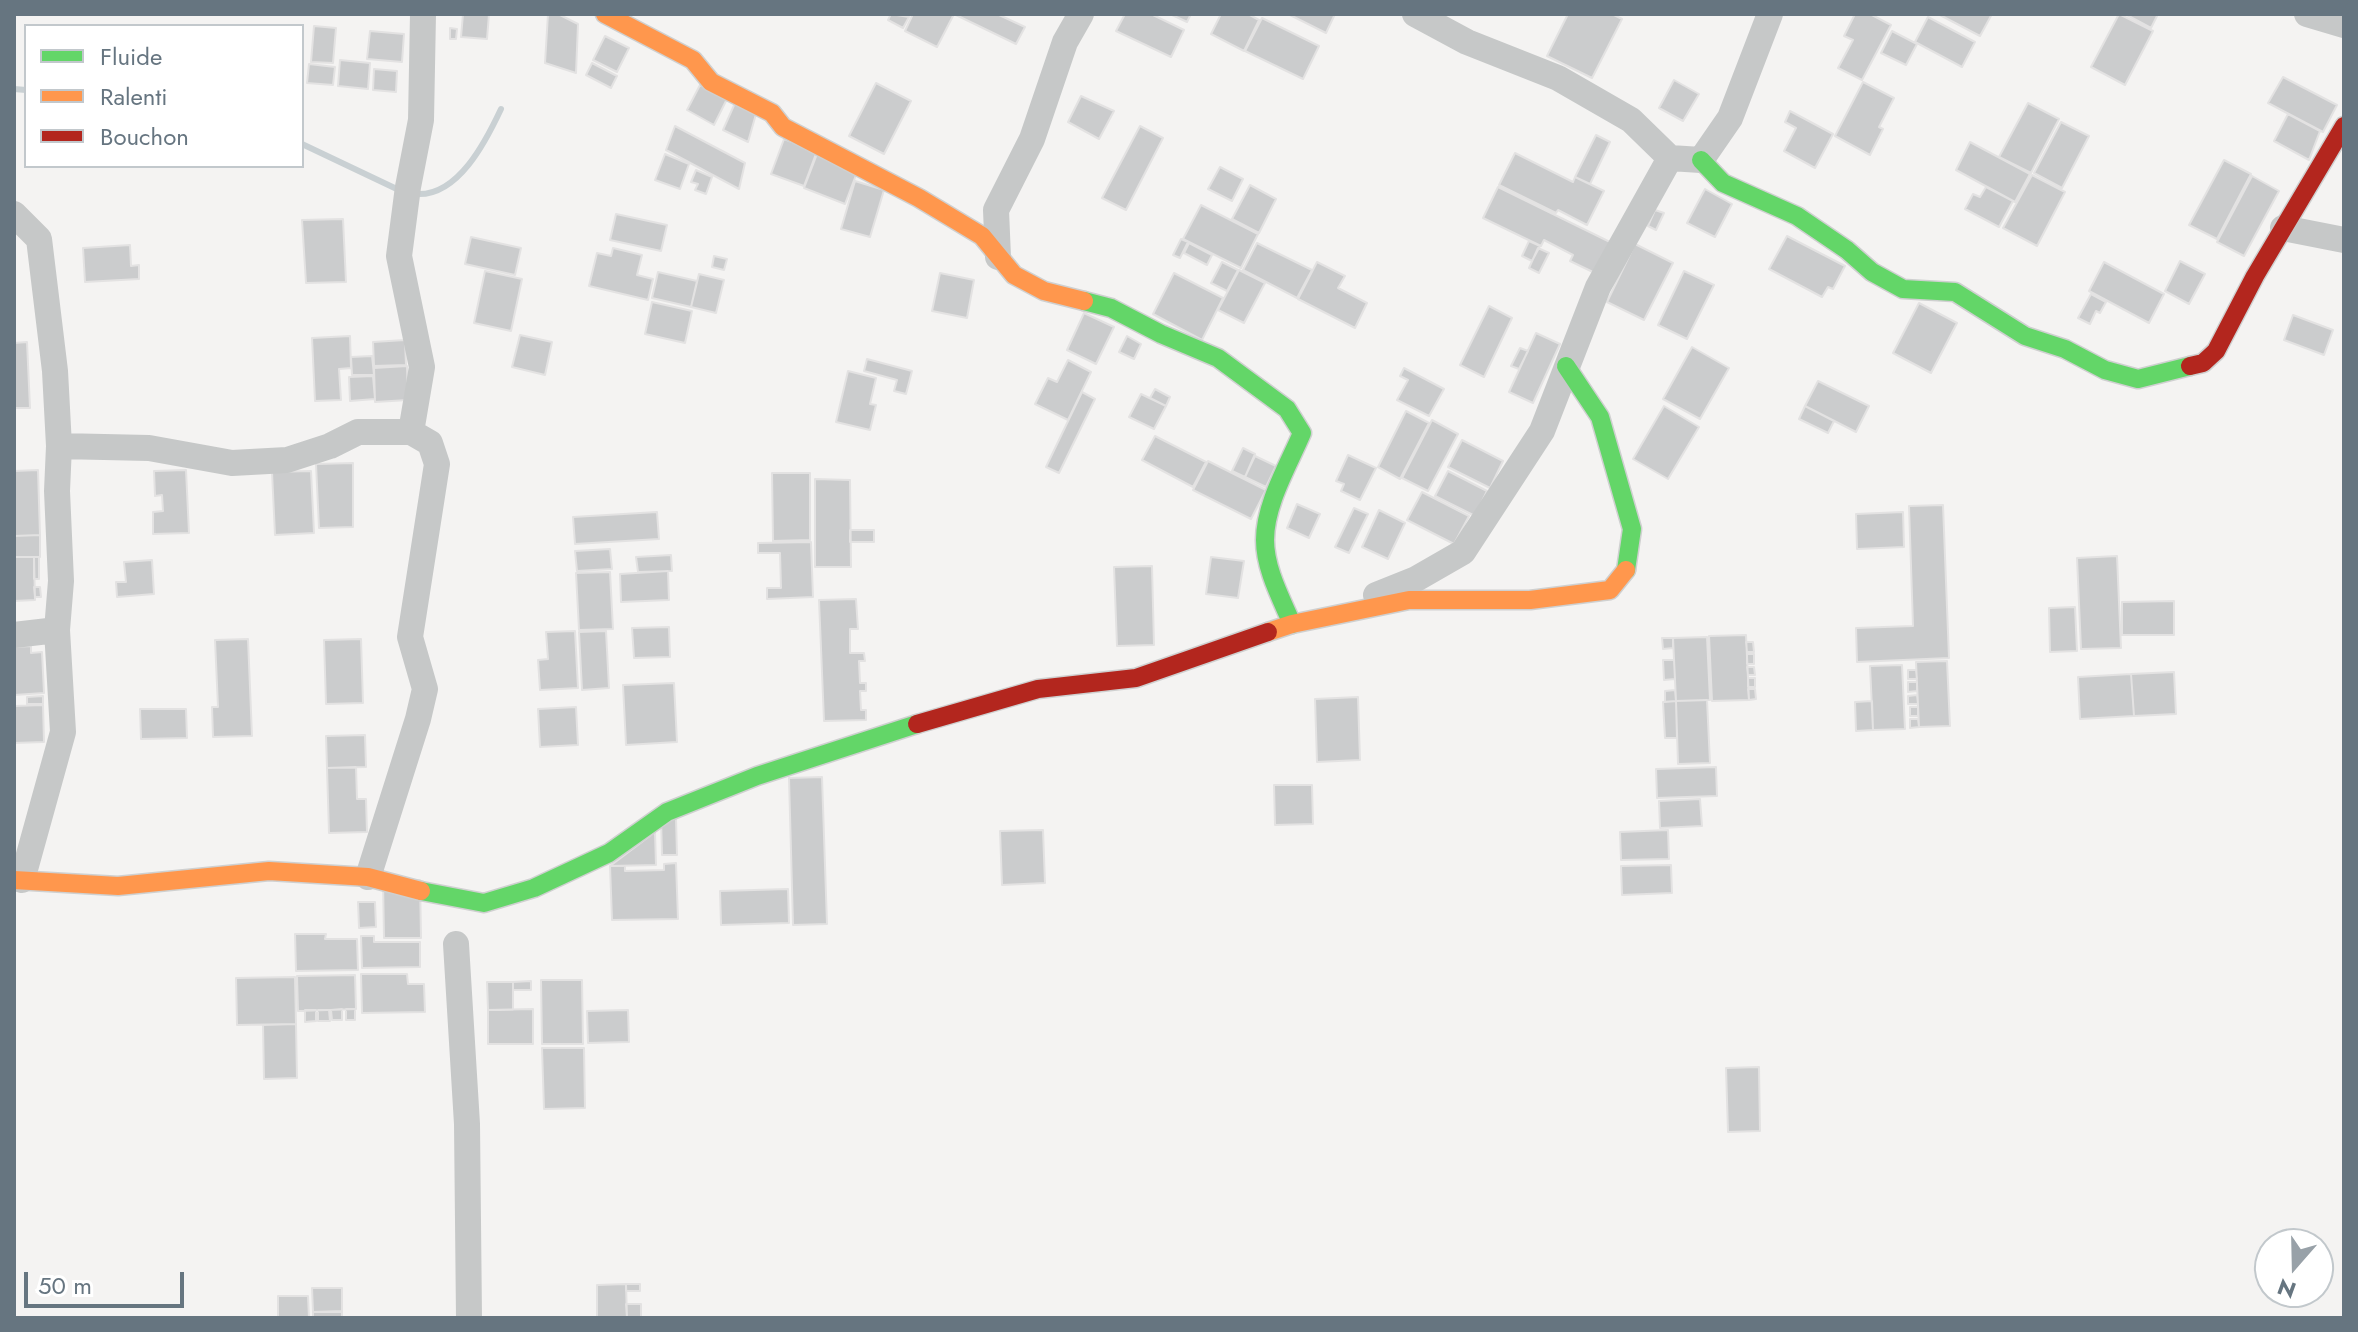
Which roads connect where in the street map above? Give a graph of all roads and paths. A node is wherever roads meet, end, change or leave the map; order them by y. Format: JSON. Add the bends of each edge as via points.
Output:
{"nodes":[{"id":1,"x":423,"y":14,"type":"edge"},
{"id":2,"x":605,"y":14,"type":"edge"},
{"id":3,"x":1081,"y":14,"type":"edge"},
{"id":4,"x":1415,"y":14,"type":"edge"},
{"id":5,"x":1770,"y":14,"type":"edge"},
{"id":6,"x":2307,"y":14,"type":"edge"},
{"id":7,"x":2344,"y":25,"type":"edge"},
{"id":8,"x":2344,"y":126,"type":"edge"},
{"id":9,"x":1670,"y":158,"type":"junction"},
{"id":10,"x":1701,"y":160,"type":"junction"},
{"id":11,"x":14,"y":214,"type":"edge"},
{"id":12,"x":2283,"y":228,"type":"junction"},
{"id":13,"x":2344,"y":240,"type":"edge"},
{"id":14,"x":998,"y":257,"type":"junction"},
{"id":15,"x":1566,"y":366,"type":"junction"},
{"id":16,"x":411,"y":432,"type":"junction"},
{"id":17,"x":59,"y":446,"type":"junction"},
{"id":18,"x":1328,"y":615,"type":"junction"},
{"id":19,"x":1292,"y":624,"type":"junction"},
{"id":20,"x":57,"y":630,"type":"junction"},
{"id":21,"x":14,"y":635,"type":"edge"},
{"id":22,"x":368,"y":877,"type":"junction"},
{"id":23,"x":18,"y":880,"type":"edge"},
{"id":24,"x":456,"y":944,"type":"dead end"},
{"id":25,"x":469,"y":1318,"type":"edge"}],
"edges":[{"from":1,"to":16,"type":"street","via":[[421,120],[399,256],[422,367]]},
{"from":2,"to":14,"type":"street","via":[[693,60],[711,82],[772,113],[783,127],[982,236]]},
{"from":3,"to":14,"type":"street","via":[[1065,42],[1032,139],[996,210]]},
{"from":4,"to":9,"type":"street","via":[[1467,42],[1558,78],[1631,120]]},
{"from":5,"to":10,"type":"street","via":[[1730,118]]},
{"from":6,"to":7,"type":"street"},
{"from":8,"to":12,"type":"street"},
{"from":9,"to":10,"type":"street"},
{"from":9,"to":15,"type":"street","via":[[1598,287]]},
{"from":10,"to":12,"type":"street","via":[[1723,183],[1797,216],[1903,289],[1955,292],[2025,336],[2138,379],[2203,363],[2216,351]]},
{"from":11,"to":17,"type":"street","via":[[39,239]]},
{"from":12,"to":13,"type":"street"},
{"from":14,"to":19,"type":"street","via":[[1014,275],[1044,291],[1111,308],[1218,358],[1287,409],[1302,433],[1269,517],[1265,542]]},
{"from":15,"to":18,"type":"street","via":[[1542,431],[1463,552],[1416,579]]},
{"from":15,"to":18,"type":"street","via":[[1600,417],[1632,529],[1627,568],[1610,590],[1530,600],[1409,600]]},
{"from":16,"to":17,"type":"street","via":[[358,432],[287,460],[232,463],[149,448]]},
{"from":16,"to":22,"type":"street","via":[[430,443],[437,464],[410,637],[425,689]]},
{"from":17,"to":20,"type":"street"},
{"from":18,"to":19,"type":"street"},
{"from":19,"to":22,"type":"street","via":[[1136,678],[1038,689],[757,776],[667,812],[609,853],[534,888],[484,903]]},
{"from":20,"to":21,"type":"street"},
{"from":20,"to":23,"type":"street","via":[[63,732]]},
{"from":22,"to":23,"type":"street","via":[[269,871],[118,886]]},
{"from":24,"to":25,"type":"street","via":[[467,1124]]}]}
